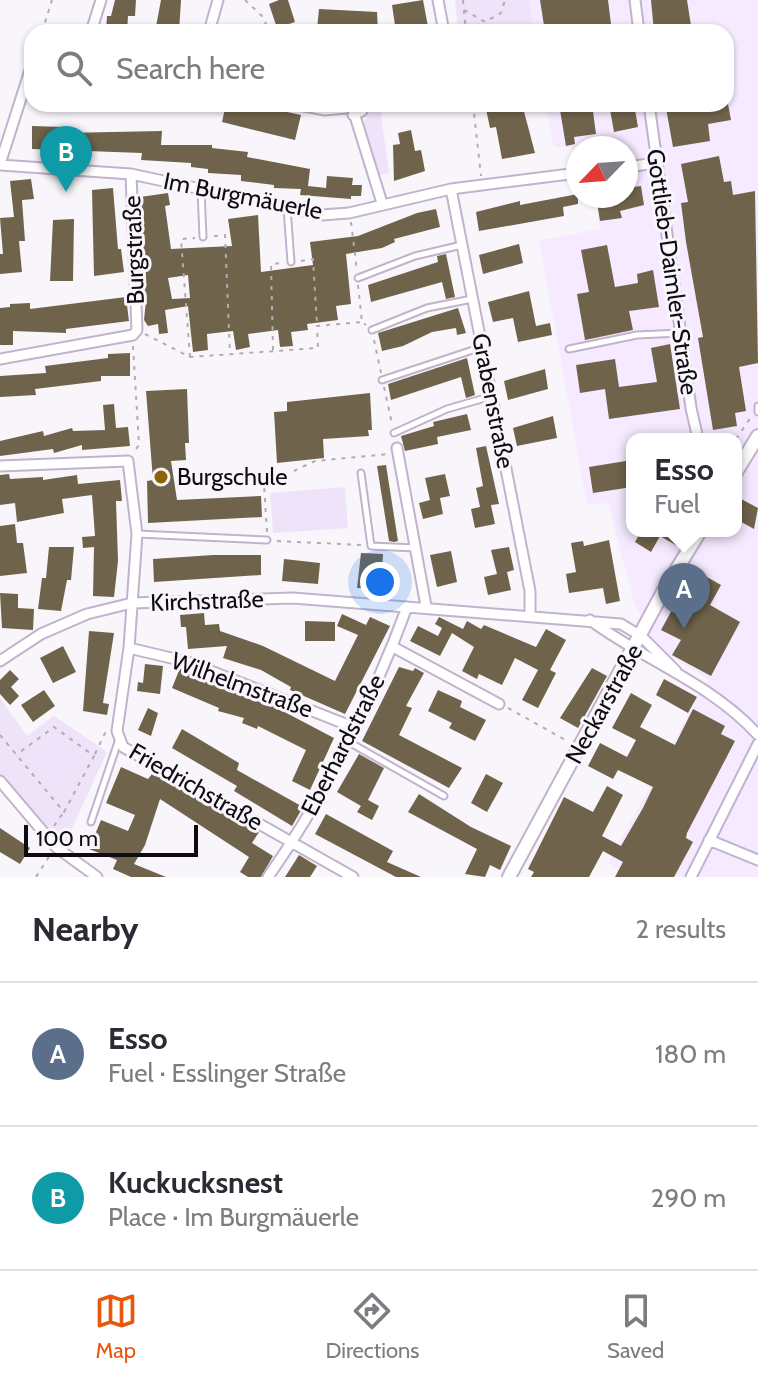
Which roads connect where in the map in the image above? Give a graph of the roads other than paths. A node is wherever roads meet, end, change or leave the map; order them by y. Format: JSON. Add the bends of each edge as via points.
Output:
{"nodes":[{"id":1,"x":101,"y":0,"type":"edge"},
{"id":2,"x":218,"y":0,"type":"edge"},
{"id":3,"x":438,"y":0,"type":"edge"},
{"id":4,"x":635,"y":0,"type":"edge"},
{"id":5,"x":94,"y":24,"type":"edge"},
{"id":6,"x":211,"y":24,"type":"edge"},
{"id":7,"x":442,"y":24,"type":"edge"},
{"id":8,"x":638,"y":24,"type":"edge"},
{"id":9,"x":24,"y":89,"type":"edge"},
{"id":10,"x":351,"y":112,"type":"edge"},
{"id":11,"x":361,"y":112,"type":"edge"},
{"id":12,"x":650,"y":112,"type":"edge"},
{"id":13,"x":355,"y":116,"type":"junction"},
{"id":14,"x":657,"y":163,"type":"junction"},
{"id":15,"x":0,"y":164,"type":"edge"},
{"id":16,"x":638,"y":165,"type":"edge"},
{"id":17,"x":131,"y":174,"type":"junction"},
{"id":18,"x":566,"y":174,"type":"edge"},
{"id":19,"x":201,"y":189,"type":"junction"},
{"id":20,"x":451,"y":189,"type":"junction"},
{"id":21,"x":382,"y":203,"type":"junction"},
{"id":22,"x":287,"y":207,"type":"junction"},
{"id":23,"x":203,"y":237,"type":"road end"},
{"id":24,"x":462,"y":245,"type":"junction"},
{"id":25,"x":291,"y":262,"type":"road end"},
{"id":26,"x":358,"y":278,"type":"dead end"},
{"id":27,"x":472,"y":299,"type":"junction"},
{"id":28,"x":372,"y":330,"type":"dead end"},
{"id":29,"x":681,"y":333,"type":"junction"},
{"id":30,"x":482,"y":347,"type":"junction"},
{"id":31,"x":569,"y":349,"type":"dead end"},
{"id":32,"x":0,"y":359,"type":"edge"},
{"id":33,"x":382,"y":380,"type":"dead end"},
{"id":34,"x":492,"y":396,"type":"junction"},
{"id":35,"x":394,"y":433,"type":"dead end"},
{"id":36,"x":697,"y":433,"type":"edge"},
{"id":37,"x":758,"y":436,"type":"edge"},
{"id":38,"x":397,"y":451,"type":"road end"},
{"id":39,"x":742,"y":462,"type":"edge"},
{"id":40,"x":0,"y":466,"type":"edge"},
{"id":41,"x":361,"y":473,"type":"dead end"},
{"id":42,"x":137,"y":534,"type":"junction"},
{"id":43,"x":697,"y":537,"type":"edge"},
{"id":44,"x":267,"y":540,"type":"road end"},
{"id":45,"x":417,"y":548,"type":"junction"},
{"id":46,"x":132,"y":603,"type":"junction"},
{"id":47,"x":426,"y":606,"type":"junction"},
{"id":48,"x":407,"y":607,"type":"junction"},
{"id":49,"x":530,"y":614,"type":"junction"},
{"id":50,"x":587,"y":619,"type":"junction"},
{"id":51,"x":641,"y":636,"type":"junction"},
{"id":52,"x":393,"y":647,"type":"junction"},
{"id":53,"x":129,"y":648,"type":"junction"},
{"id":54,"x":633,"y":650,"type":"junction"},
{"id":55,"x":0,"y":661,"type":"edge"},
{"id":56,"x":676,"y":671,"type":"junction"},
{"id":57,"x":499,"y":704,"type":"road end"},
{"id":58,"x":353,"y":727,"type":"junction"},
{"id":59,"x":758,"y":735,"type":"edge"},
{"id":60,"x":119,"y":738,"type":"junction"},
{"id":61,"x":346,"y":740,"type":"junction"},
{"id":62,"x":758,"y":744,"type":"edge"},
{"id":63,"x":0,"y":781,"type":"edge"},
{"id":64,"x":444,"y":796,"type":"dead end"},
{"id":65,"x":91,"y":822,"type":"dead end"},
{"id":66,"x":709,"y":840,"type":"junction"},
{"id":67,"x":293,"y":841,"type":"junction"},
{"id":68,"x":758,"y":860,"type":"edge"},
{"id":69,"x":97,"y":877,"type":"edge"},
{"id":70,"x":268,"y":877,"type":"edge"},
{"id":71,"x":353,"y":877,"type":"edge"},
{"id":72,"x":509,"y":877,"type":"edge"},
{"id":73,"x":691,"y":877,"type":"edge"}],
"edges":[{"from":1,"to":5,"type":"street"},
{"from":2,"to":6,"type":"street"},
{"from":3,"to":7,"type":"street"},
{"from":4,"to":8,"type":"street"},
{"from":9,"to":15,"type":"street"},
{"from":10,"to":13,"type":"street"},
{"from":11,"to":13,"type":"street"},
{"from":12,"to":14,"type":"street","name":"Gottlieb-Daimler-Straße"},
{"from":13,"to":21,"type":"street"},
{"from":14,"to":16,"type":"street"},
{"from":14,"to":29,"type":"street","name":"Gottlieb-Daimler-Straße"},
{"from":15,"to":17,"type":"street","name":"Im Burgmäuerle"},
{"from":17,"to":19,"type":"street","name":"Im Burgmäuerle"},
{"from":17,"to":32,"type":"street","name":"Burgstraße","via":[[135,332]]},
{"from":18,"to":20,"type":"street","name":"Im Burgmäuerle"},
{"from":19,"to":22,"type":"street","name":"Im Burgmäuerle"},
{"from":19,"to":23,"type":"lane"},
{"from":20,"to":21,"type":"street","name":"Im Burgmäuerle"},
{"from":20,"to":24,"type":"street","name":"Grabenstraße"},
{"from":21,"to":22,"type":"street","name":"Im Burgmäuerle","via":[[322,215]]},
{"from":22,"to":25,"type":"lane"},
{"from":24,"to":26,"type":"lane"},
{"from":24,"to":27,"type":"street","name":"Grabenstraße"},
{"from":27,"to":28,"type":"lane","via":[[427,308]]},
{"from":27,"to":30,"type":"street","name":"Grabenstraße"},
{"from":29,"to":31,"type":"lane","via":[[637,335]]},
{"from":29,"to":36,"type":"street","name":"Gottlieb-Daimler-Straße"},
{"from":30,"to":33,"type":"lane"},
{"from":30,"to":34,"type":"street","name":"Grabenstraße"},
{"from":34,"to":35,"type":"lane"},
{"from":34,"to":49,"type":"street","name":"Grabenstraße"},
{"from":37,"to":39,"type":"main road"},
{"from":38,"to":45,"type":"street"},
{"from":40,"to":42,"type":"street","name":"Friedrichstraße","via":[[128,461]]},
{"from":41,"to":45,"type":"lane","via":[[371,546]]},
{"from":42,"to":44,"type":"lane"},
{"from":42,"to":46,"type":"street","name":"Friedrichstraße"},
{"from":43,"to":51,"type":"main road","name":"Neckarstraße"},
{"from":45,"to":47,"type":"street"},
{"from":46,"to":48,"type":"street","name":"Kirchstraße","via":[[293,598]]},
{"from":46,"to":53,"type":"street","name":"Friedrichstraße"},
{"from":46,"to":55,"type":"street","name":"Kirchstraße","via":[[87,614],[41,634]]},
{"from":47,"to":48,"type":"street","name":"Kirchstraße"},
{"from":47,"to":49,"type":"street","name":"Kirchstraße"},
{"from":48,"to":52,"type":"street","name":"Eberhardstraße"},
{"from":49,"to":50,"type":"street","name":"Kirchstraße"},
{"from":50,"to":51,"type":"street","name":"Kirchstraße","via":[[621,624]]},
{"from":50,"to":54,"type":"street","name":"Kirchstraße"},
{"from":51,"to":54,"type":"main road","name":"Neckarstraße"},
{"from":51,"to":56,"type":"street"},
{"from":52,"to":57,"type":"street"},
{"from":52,"to":58,"type":"street","name":"Eberhardstraße"},
{"from":53,"to":58,"type":"street","name":"Wilhelmstraße","via":[[188,662]]},
{"from":53,"to":60,"type":"street","name":"Friedrichstraße"},
{"from":54,"to":56,"type":"street","name":"Kirchstraße"},
{"from":54,"to":72,"type":"main road","name":"Neckarstraße"},
{"from":56,"to":59,"type":"street","via":[[742,717]]},
{"from":58,"to":61,"type":"street","name":"Eberhardstraße"},
{"from":60,"to":65,"type":"lane"},
{"from":60,"to":67,"type":"street","name":"Friedrichstraße","via":[[123,747]]},
{"from":61,"to":64,"type":"lane"},
{"from":61,"to":67,"type":"street","name":"Eberhardstraße"},
{"from":62,"to":66,"type":"street"},
{"from":63,"to":69,"type":"street","via":[[56,847]]},
{"from":66,"to":68,"type":"street"},
{"from":66,"to":73,"type":"street"},
{"from":67,"to":70,"type":"street","name":"Eberhardstraße"},
{"from":67,"to":71,"type":"street","name":"Friedrichstraße"}]}
